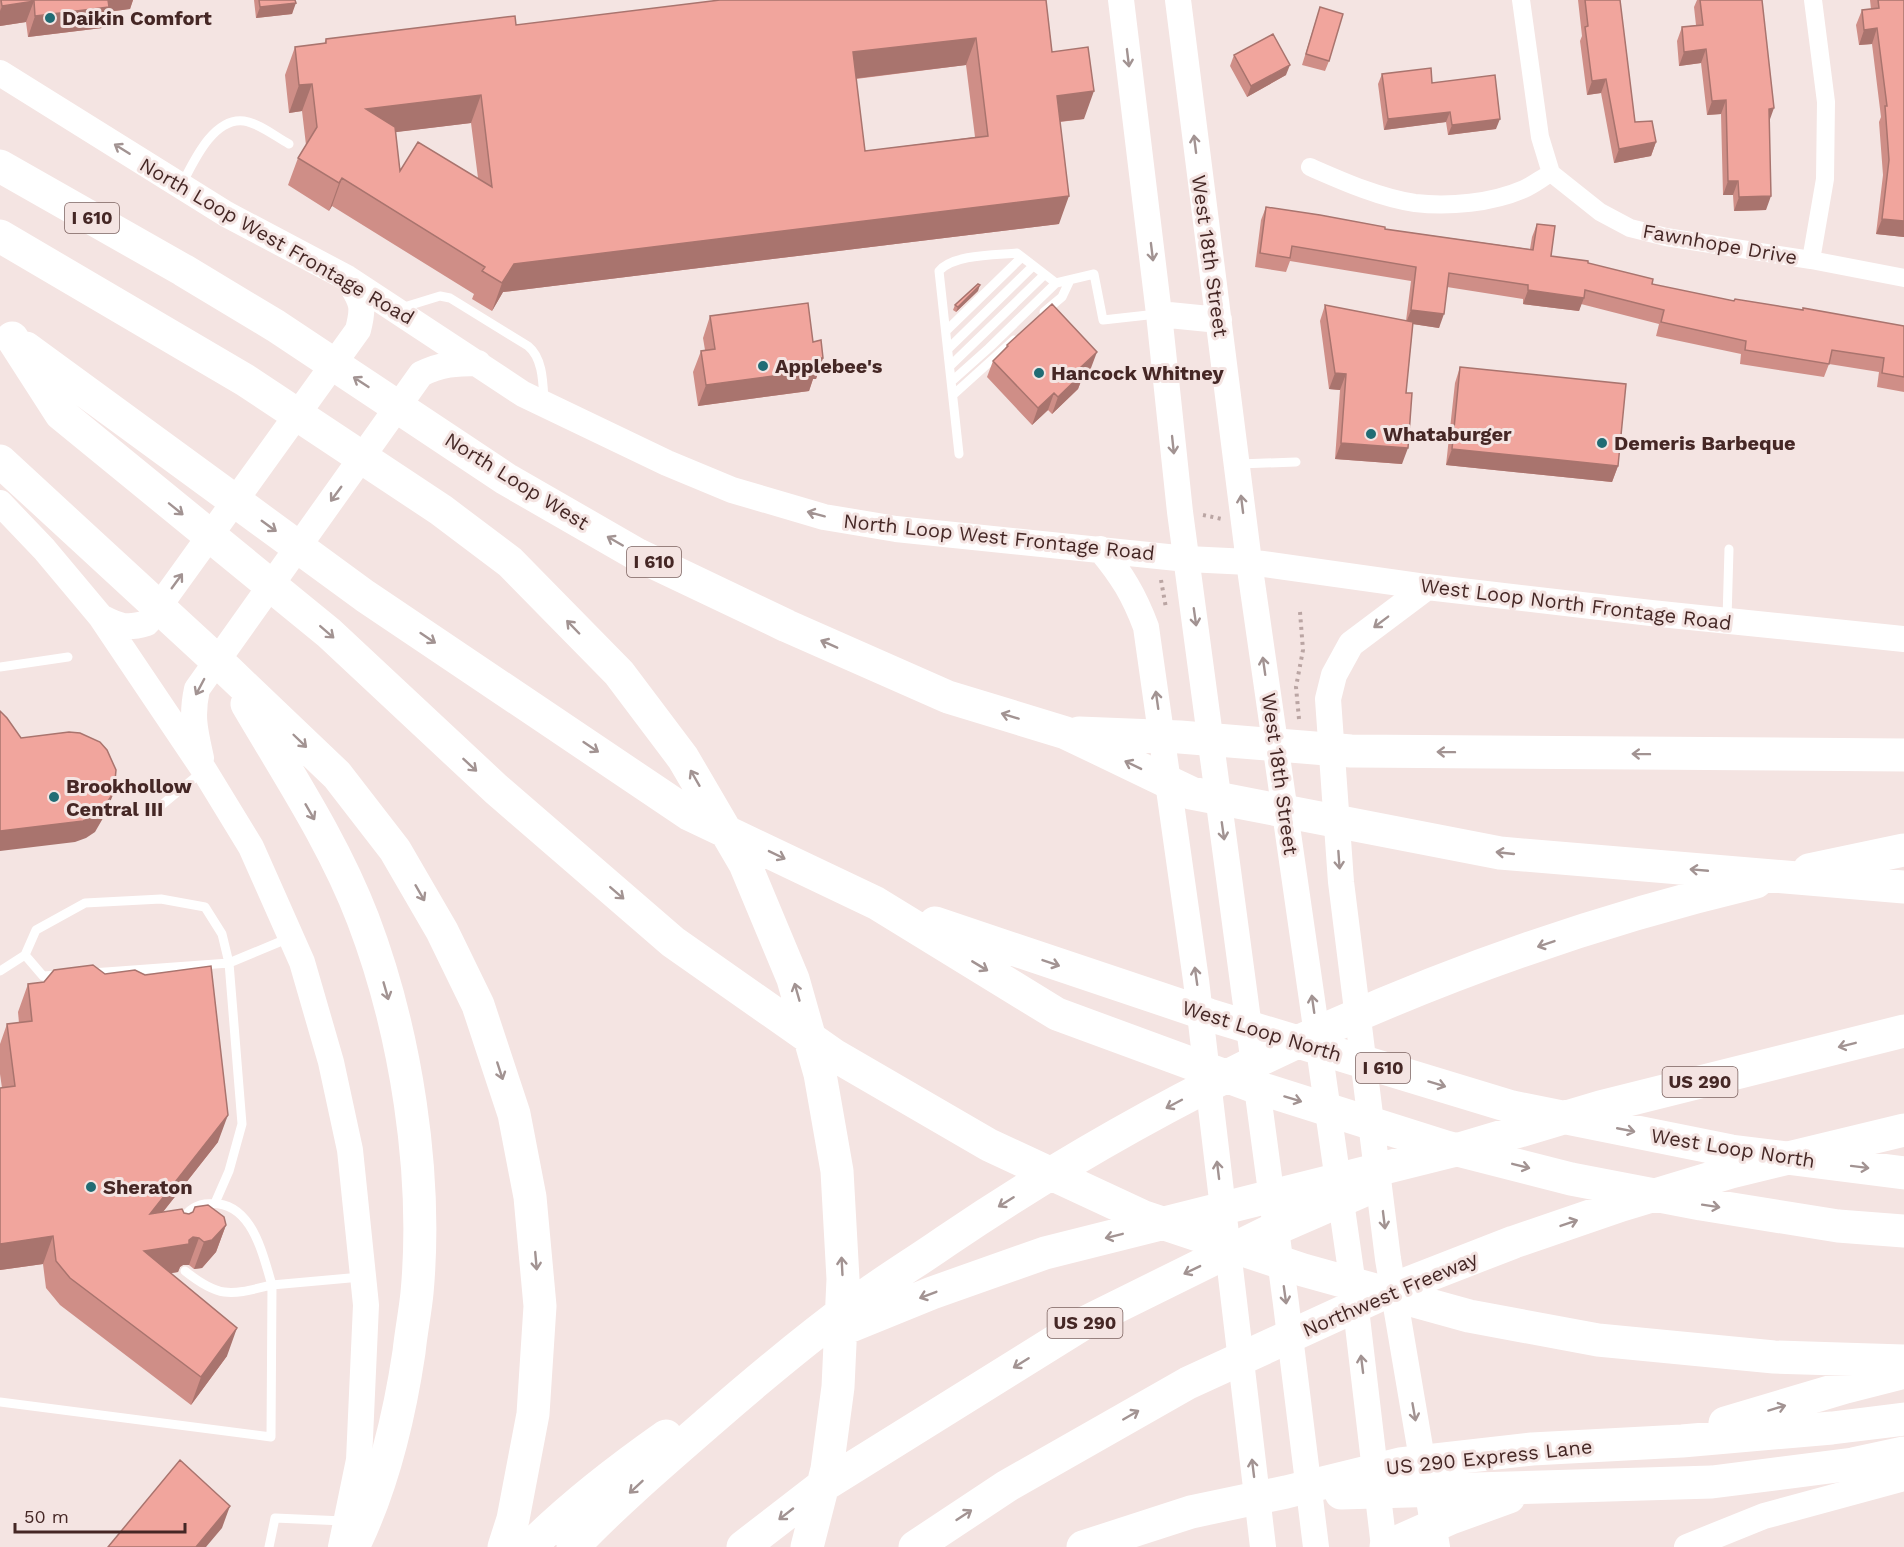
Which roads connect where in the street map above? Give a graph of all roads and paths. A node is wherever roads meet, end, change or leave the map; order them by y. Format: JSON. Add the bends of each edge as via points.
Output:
{"nodes":[{"id":1,"x":1121,"y":0,"type":"edge"},
{"id":2,"x":1178,"y":0,"type":"edge"},
{"id":3,"x":1521,"y":0,"type":"edge"},
{"id":4,"x":1813,"y":0,"type":"edge"},
{"id":5,"x":0,"y":73,"type":"edge"},
{"id":6,"x":289,"y":144,"type":"dead end"},
{"id":7,"x":0,"y":166,"type":"edge"},
{"id":8,"x":1311,"y":167,"type":"dead end"},
{"id":9,"x":1551,"y":172,"type":"junction"},
{"id":10,"x":181,"y":186,"type":"junction"},
{"id":11,"x":0,"y":236,"type":"edge"},
{"id":12,"x":1022,"y":257,"type":"junction"},
{"id":13,"x":1811,"y":260,"type":"junction"},
{"id":14,"x":1033,"y":266,"type":"junction"},
{"id":15,"x":1044,"y":275,"type":"junction"},
{"id":16,"x":347,"y":278,"type":"junction"},
{"id":17,"x":1904,"y":279,"type":"edge"},
{"id":18,"x":1070,"y":280,"type":"junction"},
{"id":19,"x":1056,"y":283,"type":"junction"},
{"id":20,"x":396,"y":309,"type":"junction"},
{"id":21,"x":1160,"y":314,"type":"junction"},
{"id":22,"x":1219,"y":320,"type":"junction"},
{"id":23,"x":1033,"y":322,"type":"edge"},
{"id":24,"x":946,"y":332,"type":"junction"},
{"id":25,"x":6,"y":333,"type":"edge"},
{"id":26,"x":1019,"y":335,"type":"edge"},
{"id":27,"x":948,"y":349,"type":"junction"},
{"id":28,"x":478,"y":363,"type":"junction"},
{"id":29,"x":950,"y":366,"type":"junction"},
{"id":30,"x":952,"y":381,"type":"junction"},
{"id":31,"x":953,"y":395,"type":"junction"},
{"id":32,"x":544,"y":404,"type":"junction"},
{"id":33,"x":959,"y":454,"type":"dead end"},
{"id":34,"x":0,"y":461,"type":"edge"},
{"id":35,"x":1296,"y":462,"type":"dead end"},
{"id":36,"x":1237,"y":464,"type":"junction"},
{"id":37,"x":0,"y":503,"type":"edge"},
{"id":38,"x":1195,"y":514,"type":"dead end"},
{"id":39,"x":1227,"y":520,"type":"dead end"},
{"id":40,"x":1100,"y":549,"type":"junction"},
{"id":41,"x":1729,"y":549,"type":"dead end"},
{"id":42,"x":1187,"y":559,"type":"junction"},
{"id":43,"x":1249,"y":562,"type":"junction"},
{"id":44,"x":1427,"y":586,"type":"junction"},
{"id":45,"x":101,"y":617,"type":"junction"},
{"id":46,"x":1727,"y":622,"type":"junction"},
{"id":47,"x":1904,"y":639,"type":"edge"},
{"id":48,"x":68,"y":657,"type":"dead end"},
{"id":49,"x":0,"y":667,"type":"edge"},
{"id":50,"x":228,"y":671,"type":"junction"},
{"id":51,"x":1066,"y":733,"type":"junction"},
{"id":52,"x":1904,"y":755,"type":"edge"},
{"id":53,"x":204,"y":770,"type":"junction"},
{"id":54,"x":158,"y":808,"type":"dead end"},
{"id":55,"x":1904,"y":850,"type":"edge"},
{"id":56,"x":1904,"y":887,"type":"edge"},
{"id":57,"x":876,"y":903,"type":"junction"},
{"id":58,"x":291,"y":937,"type":"junction"},
{"id":59,"x":25,"y":956,"type":"junction"},
{"id":60,"x":229,"y":963,"type":"junction"},
{"id":61,"x":0,"y":971,"type":"edge"},
{"id":62,"x":78,"y":974,"type":"edge"},
{"id":63,"x":66,"y":975,"type":"edge"},
{"id":64,"x":1904,"y":1032,"type":"edge"},
{"id":65,"x":1904,"y":1130,"type":"edge"},
{"id":66,"x":1456,"y":1150,"type":"junction"},
{"id":67,"x":1904,"y":1173,"type":"edge"},
{"id":68,"x":215,"y":1203,"type":"junction"},
{"id":69,"x":1904,"y":1231,"type":"edge"},
{"id":70,"x":178,"y":1235,"type":"edge"},
{"id":71,"x":185,"y":1271,"type":"edge"},
{"id":72,"x":363,"y":1277,"type":"junction"},
{"id":73,"x":272,"y":1285,"type":"junction"},
{"id":74,"x":1904,"y":1361,"type":"edge"},
{"id":75,"x":1904,"y":1372,"type":"edge"},
{"id":76,"x":0,"y":1402,"type":"edge"},
{"id":77,"x":1904,"y":1419,"type":"edge"},
{"id":78,"x":1904,"y":1453,"type":"edge"},
{"id":79,"x":1904,"y":1478,"type":"edge"},
{"id":80,"x":1286,"y":1492,"type":"junction"},
{"id":81,"x":350,"y":1534,"type":"edge"},
{"id":82,"x":269,"y":1547,"type":"edge"},
{"id":83,"x":341,"y":1547,"type":"edge"},
{"id":84,"x":504,"y":1547,"type":"edge"},
{"id":85,"x":530,"y":1547,"type":"edge"},
{"id":86,"x":573,"y":1547,"type":"edge"},
{"id":87,"x":743,"y":1547,"type":"edge"},
{"id":88,"x":807,"y":1547,"type":"edge"},
{"id":89,"x":915,"y":1547,"type":"edge"},
{"id":90,"x":1083,"y":1547,"type":"edge"},
{"id":91,"x":1263,"y":1547,"type":"edge"},
{"id":92,"x":1316,"y":1547,"type":"edge"},
{"id":93,"x":1385,"y":1547,"type":"edge"},
{"id":94,"x":1437,"y":1547,"type":"edge"},
{"id":95,"x":1687,"y":1547,"type":"edge"}],
"edges":[{"from":1,"to":21,"type":"main road","one_way":true},
{"from":22,"to":2,"type":"main road","name":"West 18th Street","one_way":true},
{"from":3,"to":9,"type":"street","via":[[1540,137]]},
{"from":4,"to":13,"type":"street","via":[[1826,102],[1825,179]]},
{"from":10,"to":5,"type":"main road","name":"North Loop West Frontage Road","one_way":true},
{"from":6,"to":10,"type":"lane","via":[[251,123],[231,123],[202,145]]},
{"from":51,"to":7,"type":"highway","name":"North Loop West","number":"I 610","one_way":true,"via":[[948,697],[638,555],[506,479],[276,326]]},
{"from":8,"to":9,"type":"street","via":[[1352,185],[1426,203],[1490,199],[1524,189]]},
{"from":9,"to":13,"type":"street","name":"Fawnhope Drive","via":[[1600,212],[1630,228]]},
{"from":10,"to":16,"type":"main road","name":"North Loop West Frontage Road"},
{"from":88,"to":11,"type":"highway","one_way":true,"via":[[829,1457],[838,1387],[843,1279],[837,1171],[820,1074],[793,979],[746,864],[683,758],[618,673],[510,562],[441,510],[245,380]]},
{"from":12,"to":14,"type":"lane"},
{"from":12,"to":24,"type":"lane"},
{"from":12,"to":24,"type":"lane","via":[[1017,253],[998,255],[944,266],[939,271]]},
{"from":13,"to":17,"type":"street","name":"Fawnhope Drive"},
{"from":14,"to":15,"type":"lane"},
{"from":14,"to":27,"type":"lane"},
{"from":15,"to":19,"type":"lane"},
{"from":15,"to":29,"type":"lane"},
{"from":16,"to":20,"type":"main road","name":"North Loop West Frontage Road"},
{"from":45,"to":16,"type":"main road","one_way":true,"via":[[132,628],[147,623],[358,330],[363,310]]},
{"from":18,"to":19,"type":"lane"},
{"from":18,"to":21,"type":"lane","via":[[1094,274],[1103,320]]},
{"from":18,"to":23,"type":"lane","via":[[1062,297]]},
{"from":19,"to":30,"type":"lane"},
{"from":20,"to":28,"type":"main road","name":"North Loop West Frontage Road"},
{"from":20,"to":32,"type":"lane","via":[[440,296],[450,298],[528,346],[538,361]]},
{"from":21,"to":22,"type":"main road"},
{"from":21,"to":42,"type":"main road","one_way":true},
{"from":22,"to":36,"type":"main road","name":"West 18th Street"},
{"from":24,"to":27,"type":"lane"},
{"from":25,"to":57,"type":"highway","number":"I 610","one_way":true,"via":[[365,596],[689,814]]},
{"from":25,"to":74,"type":"highway","one_way":true,"via":[[61,414],[329,633],[496,789],[673,942],[834,1055],[988,1145],[1144,1216],[1303,1270],[1469,1316],[1598,1340],[1774,1358]]},
{"from":26,"to":31,"type":"lane"},
{"from":27,"to":29,"type":"lane"},
{"from":28,"to":32,"type":"main road","name":"North Loop West Frontage Road"},
{"from":28,"to":53,"type":"main road","one_way":true,"via":[[451,363],[421,374],[196,689],[192,710]]},
{"from":29,"to":30,"type":"lane"},
{"from":30,"to":31,"type":"lane"},
{"from":31,"to":33,"type":"lane"},
{"from":40,"to":32,"type":"main road","name":"North Loop West Frontage Road","one_way":true,"via":[[896,530],[824,517],[732,490]]},
{"from":34,"to":50,"type":"highway"},
{"from":35,"to":36,"type":"lane"},
{"from":43,"to":36,"type":"main road","name":"West 18th Street","one_way":true},
{"from":37,"to":45,"type":"main road"},
{"from":38,"to":39,"type":"path"},
{"from":40,"to":42,"type":"main road","name":"North Loop West Frontage Road"},
{"from":91,"to":40,"type":"main road","one_way":true,"via":[[1198,992],[1146,627],[1121,573]]},
{"from":41,"to":46,"type":"lane"},
{"from":42,"to":43,"type":"main road","name":"North Loop West Frontage Road"},
{"from":42,"to":92,"type":"main road","one_way":true},
{"from":43,"to":44,"type":"main road","name":"West Loop North Frontage Road"},
{"from":93,"to":43,"type":"main road","name":"West 18th Street","one_way":true,"via":[[1354,1292]]},
{"from":44,"to":46,"type":"main road","name":"West Loop North Frontage Road"},
{"from":44,"to":94,"type":"main road","one_way":true,"via":[[1351,644],[1334,675],[1328,699],[1341,882],[1388,1259]]},
{"from":45,"to":53,"type":"main road"},
{"from":46,"to":47,"type":"main road","name":"West Loop North Frontage Road"},
{"from":48,"to":49,"type":"lane"},
{"from":50,"to":81,"type":"highway","one_way":true,"via":[[332,849],[363,919],[387,993],[409,1097],[418,1203],[417,1294],[402,1396],[385,1466],[364,1525]]},
{"from":50,"to":84,"type":"highway","one_way":true,"via":[[337,775],[395,850],[442,931],[478,1005],[514,1114],[530,1197],[540,1306],[533,1414]]},
{"from":52,"to":51,"type":"highway","one_way":true,"via":[[1351,751],[1180,737]]},
{"from":56,"to":51,"type":"highway","number":"I 610","one_way":true,"via":[[1500,853],[1191,793]]},
{"from":53,"to":54,"type":"lane"},
{"from":53,"to":58,"type":"main road","via":[[251,847]]},
{"from":55,"to":86,"type":"highway","one_way":true,"via":[[1749,884],[1601,924],[1422,987],[1293,1044],[1172,1105],[1051,1173],[856,1302],[744,1392]]},
{"from":57,"to":67,"type":"highway","name":"West Loop North","number":"I 610","one_way":true,"via":[[1209,1015],[1512,1107],[1731,1151]]},
{"from":57,"to":69,"type":"highway","one_way":true,"via":[[1057,1014],[1250,1085],[1446,1147],[1571,1179],[1747,1212]]},
{"from":58,"to":60,"type":"lane"},
{"from":58,"to":72,"type":"main road","via":[[302,962],[343,1116]]},
{"from":59,"to":60,"type":"lane","via":[[36,930],[85,903],[161,899],[206,907],[222,934]]},
{"from":59,"to":61,"type":"lane"},
{"from":59,"to":63,"type":"lane","via":[[43,976]]},
{"from":60,"to":62,"type":"lane"},
{"from":60,"to":68,"type":"lane","via":[[242,1124]]},
{"from":64,"to":66,"type":"highway","number":"US 290","one_way":true,"via":[[1611,1104]]},
{"from":89,"to":65,"type":"highway","name":"Northwest Freeway","one_way":true,"via":[[1006,1486],[1188,1383],[1393,1289],[1622,1204],[1731,1172]]},
{"from":66,"to":85,"type":"highway","one_way":true,"via":[[1045,1253],[822,1338],[719,1398],[629,1462]]},
{"from":66,"to":87,"type":"highway","number":"US 290","one_way":true,"via":[[1268,1232],[1086,1322],[818,1489]]},
{"from":68,"to":70,"type":"lane","via":[[188,1212]]},
{"from":68,"to":73,"type":"lane","via":[[233,1209],[252,1228]]},
{"from":71,"to":73,"type":"lane","via":[[219,1293]]},
{"from":72,"to":73,"type":"lane"},
{"from":72,"to":81,"type":"main road","via":[[366,1305],[359,1460]]},
{"from":73,"to":76,"type":"lane","via":[[271,1437]]},
{"from":93,"to":75,"type":"highway","one_way":true,"via":[[1451,1518],[1645,1447]]},
{"from":77,"to":80,"type":"highway","name":"US 290 Express Lane","via":[[1682,1441],[1532,1449],[1400,1464]]},
{"from":78,"to":80,"type":"highway","via":[[1853,1464],[1712,1482]]},
{"from":79,"to":95,"type":"main road","via":[[1764,1516]]},
{"from":80,"to":90,"type":"highway","name":"US 290 Express Lane","via":[[1191,1512]]},
{"from":81,"to":82,"type":"lane","via":[[275,1518]]},
{"from":81,"to":83,"type":"main road"}]}
